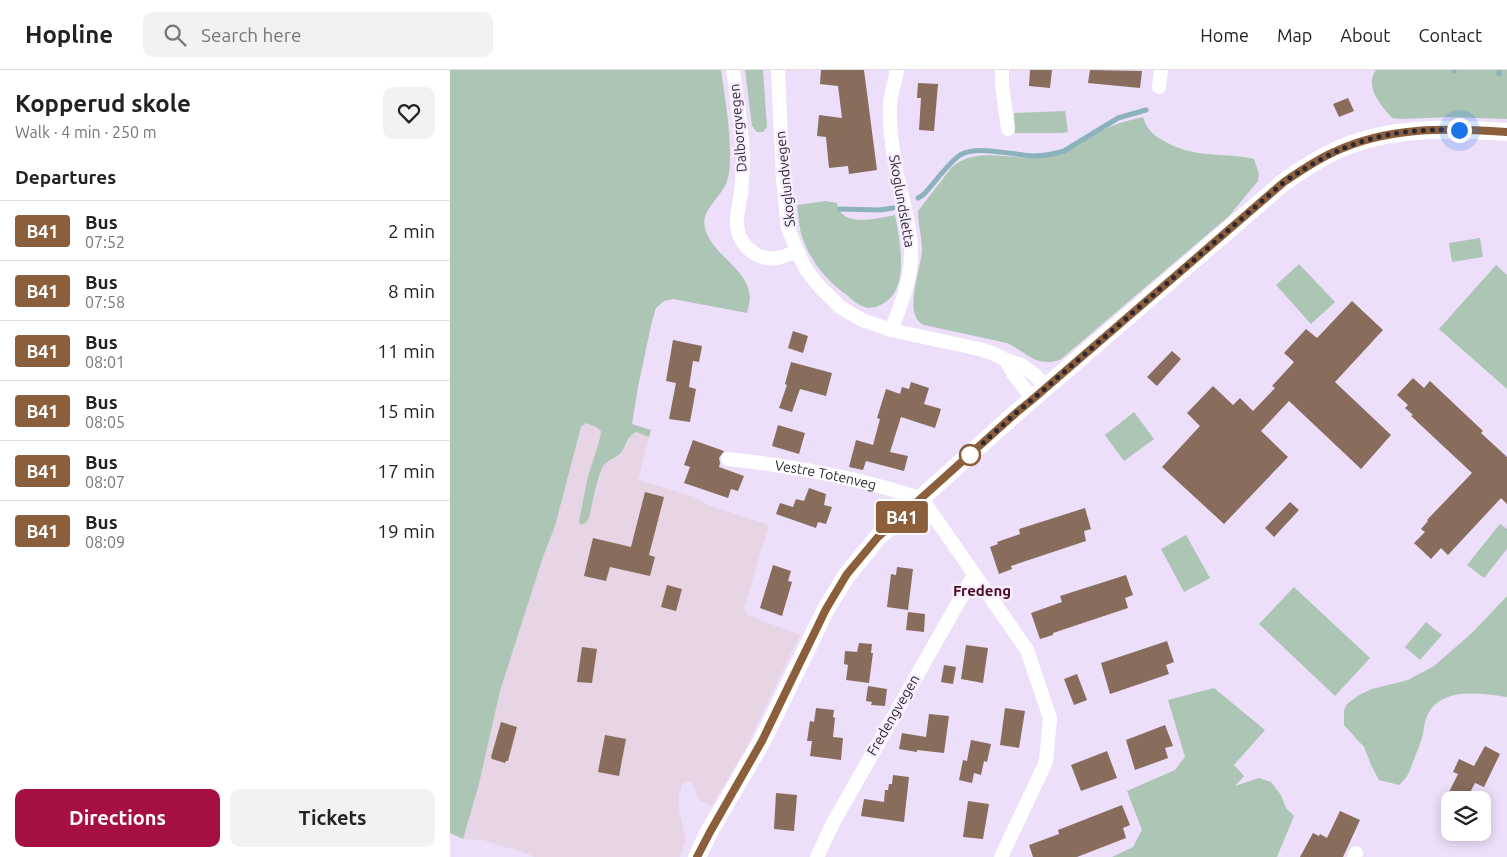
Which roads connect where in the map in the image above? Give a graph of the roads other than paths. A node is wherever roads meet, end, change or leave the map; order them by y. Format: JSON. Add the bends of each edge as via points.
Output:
{"nodes":[{"id":1,"x":733,"y":70,"type":"edge"},
{"id":2,"x":778,"y":70,"type":"edge"},
{"id":3,"x":897,"y":70,"type":"edge"},
{"id":4,"x":1002,"y":70,"type":"edge"},
{"id":5,"x":1161,"y":70,"type":"edge"},
{"id":6,"x":1160,"y":87,"type":"dead end"},
{"id":7,"x":1008,"y":129,"type":"dead end"},
{"id":8,"x":1507,"y":132,"type":"edge"},
{"id":9,"x":797,"y":251,"type":"junction"},
{"id":10,"x":891,"y":330,"type":"junction"},
{"id":11,"x":1040,"y":394,"type":"junction"},
{"id":12,"x":728,"y":458,"type":"dead end"},
{"id":13,"x":922,"y":499,"type":"junction"},
{"id":14,"x":974,"y":574,"type":"junction"},
{"id":15,"x":697,"y":857,"type":"edge"},
{"id":16,"x":817,"y":857,"type":"edge"},
{"id":17,"x":1001,"y":857,"type":"edge"}],
"edges":[{"from":1,"to":9,"type":"street","name":"Dalborgvegen","via":[[743,158],[737,230],[747,248],[761,256],[779,259]]},
{"from":2,"to":9,"type":"street","name":"Skoglundvegen","via":[[782,179],[788,228]]},
{"from":3,"to":10,"type":"street","name":"Skoglundsletta","via":[[890,103],[891,135],[911,249],[906,290]]},
{"from":4,"to":7,"type":"street"},
{"from":5,"to":6,"type":"street"},
{"from":8,"to":11,"type":"street","via":[[1440,129],[1381,135],[1333,152],[1307,166],[1284,182]]},
{"from":9,"to":10,"type":"street","name":"Skoglundvegen","via":[[813,279],[840,307],[862,320]]},
{"from":10,"to":11,"type":"street","name":"Skoglundvegen","via":[[992,353],[1006,360],[1014,375]]},
{"from":11,"to":13,"type":"street"},
{"from":12,"to":13,"type":"street","name":"Vestre Totenveg","via":[[829,475]]},
{"from":13,"to":14,"type":"street"},
{"from":13,"to":15,"type":"street","via":[[878,537],[847,574],[826,609],[762,741]]},
{"from":14,"to":16,"type":"street","name":"Fredengvegen","via":[[833,822]]},
{"from":14,"to":17,"type":"street","via":[[1027,650],[1050,718],[1046,762]]}]}
